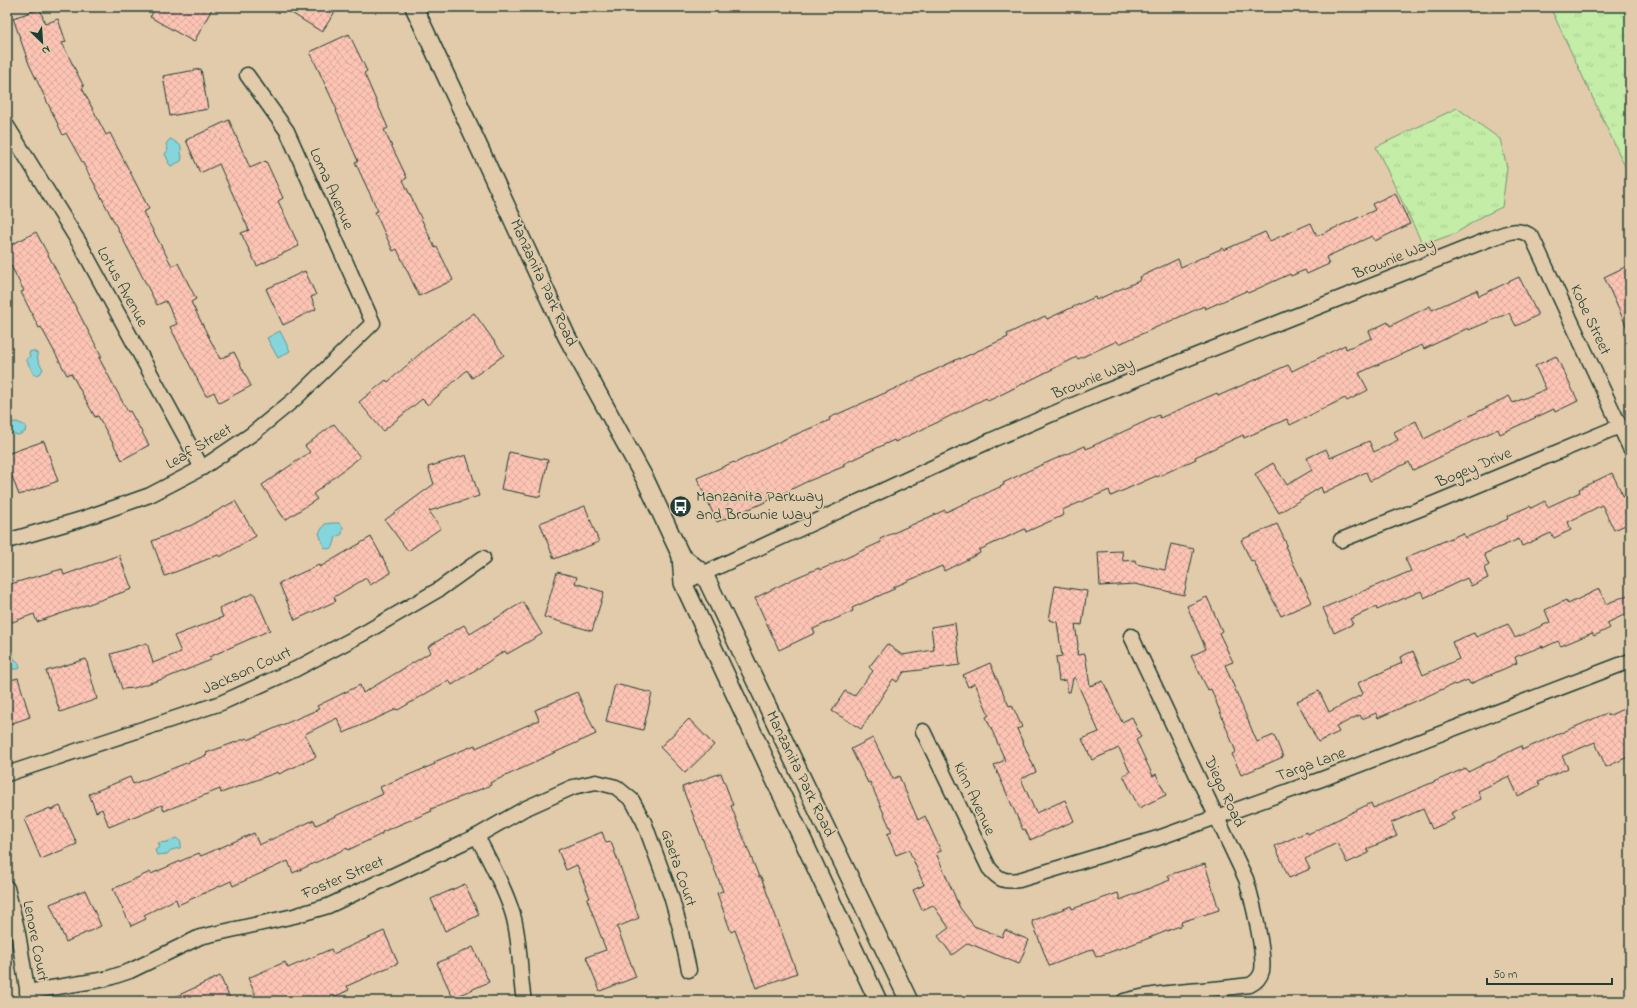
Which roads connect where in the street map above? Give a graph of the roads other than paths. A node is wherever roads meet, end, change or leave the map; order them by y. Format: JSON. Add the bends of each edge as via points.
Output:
{"nodes":[{"id":1,"x":414,"y":7,"type":"edge"},
{"id":2,"x":247,"y":75,"type":"dead end"},
{"id":3,"x":7,"y":126,"type":"edge"},
{"id":4,"x":1525,"y":232,"type":"joint"},
{"id":5,"x":373,"y":323,"type":"joint"},
{"id":6,"x":1620,"y":426,"type":"junction"},
{"id":7,"x":1630,"y":448,"type":"edge"},
{"id":8,"x":202,"y":468,"type":"junction"},
{"id":9,"x":1341,"y":540,"type":"dead end"},
{"id":10,"x":7,"y":541,"type":"edge"},
{"id":11,"x":681,"y":556,"type":"junction"},
{"id":12,"x":483,"y":558,"type":"dead end"},
{"id":13,"x":704,"y":574,"type":"junction"},
{"id":14,"x":683,"y":583,"type":"junction"},
{"id":15,"x":1131,"y":636,"type":"dead end"},
{"id":16,"x":1630,"y":661,"type":"edge"},
{"id":17,"x":923,"y":731,"type":"dead end"},
{"id":18,"x":7,"y":774,"type":"edge"},
{"id":19,"x":616,"y":787,"type":"joint"},
{"id":20,"x":1217,"y":816,"type":"junction"},
{"id":21,"x":477,"y":836,"type":"junction"},
{"id":22,"x":999,"y":878,"type":"joint"},
{"id":23,"x":7,"y":888,"type":"edge"},
{"id":24,"x":689,"y":970,"type":"dead end"},
{"id":25,"x":28,"y":996,"type":"edge"},
{"id":26,"x":524,"y":1001,"type":"edge"},
{"id":27,"x":878,"y":1001,"type":"edge"},
{"id":28,"x":909,"y":1001,"type":"edge"},
{"id":29,"x":1124,"y":1001,"type":"edge"}],
"edges":[{"from":1,"to":11,"type":"street","name":"Manzanita Park Road","via":[[567,336],[646,481]]},
{"from":2,"to":5,"type":"street","name":"Loma Avenue","via":[[287,130]]},
{"from":3,"to":8,"type":"street","name":"Lotus Avenue","via":[[80,244]]},
{"from":4,"to":6,"type":"street","name":"Kobe Street","via":[[1532,237]]},
{"from":4,"to":13,"type":"street","name":"Brownie Way","via":[[1516,231],[1492,238],[1101,393]]},
{"from":5,"to":8,"type":"street","name":"Leaf Street","via":[[296,398],[252,434]]},
{"from":6,"to":7,"type":"street","name":"Kobe Street"},
{"from":6,"to":9,"type":"street","name":"Bogey Drive"},
{"from":8,"to":10,"type":"street","name":"Leaf Street","via":[[150,495],[82,520]]},
{"from":11,"to":13,"type":"street","name":"Manzanita Park Road"},
{"from":11,"to":14,"type":"street","name":"Manzanita Park Road"},
{"from":12,"to":18,"type":"street","name":"Jackson Court","via":[[438,590],[373,628],[289,672],[221,703]]},
{"from":13,"to":14,"type":"street","name":"Brownie Way"},
{"from":13,"to":28,"type":"street","name":"Manzanita Park Road"},
{"from":14,"to":27,"type":"street","name":"Manzanita Park Road"},
{"from":15,"to":20,"type":"street","name":"Diego Road"},
{"from":16,"to":20,"type":"street","name":"Targa Lane","via":[[1359,766]]},
{"from":17,"to":22,"type":"street","name":"Kinn Avenue","via":[[989,868]]},
{"from":19,"to":21,"type":"street","name":"Foster Street","via":[[596,782],[573,787],[524,809]]},
{"from":19,"to":24,"type":"street","name":"Gaeta Court","via":[[632,800],[644,822],[671,896]]},
{"from":20,"to":22,"type":"street","name":"Targa Lane","via":[[1158,838],[1019,880],[1007,881]]},
{"from":20,"to":29,"type":"street","name":"Diego Road","via":[[1246,879],[1260,945],[1260,977],[1250,985],[1149,994]]},
{"from":21,"to":25,"type":"street","name":"Foster Street","via":[[328,906],[200,937],[130,971],[106,979]]},
{"from":21,"to":26,"type":"street","via":[[512,915]]},
{"from":23,"to":25,"type":"street","name":"Lenore Court","via":[[18,933]]}]}
